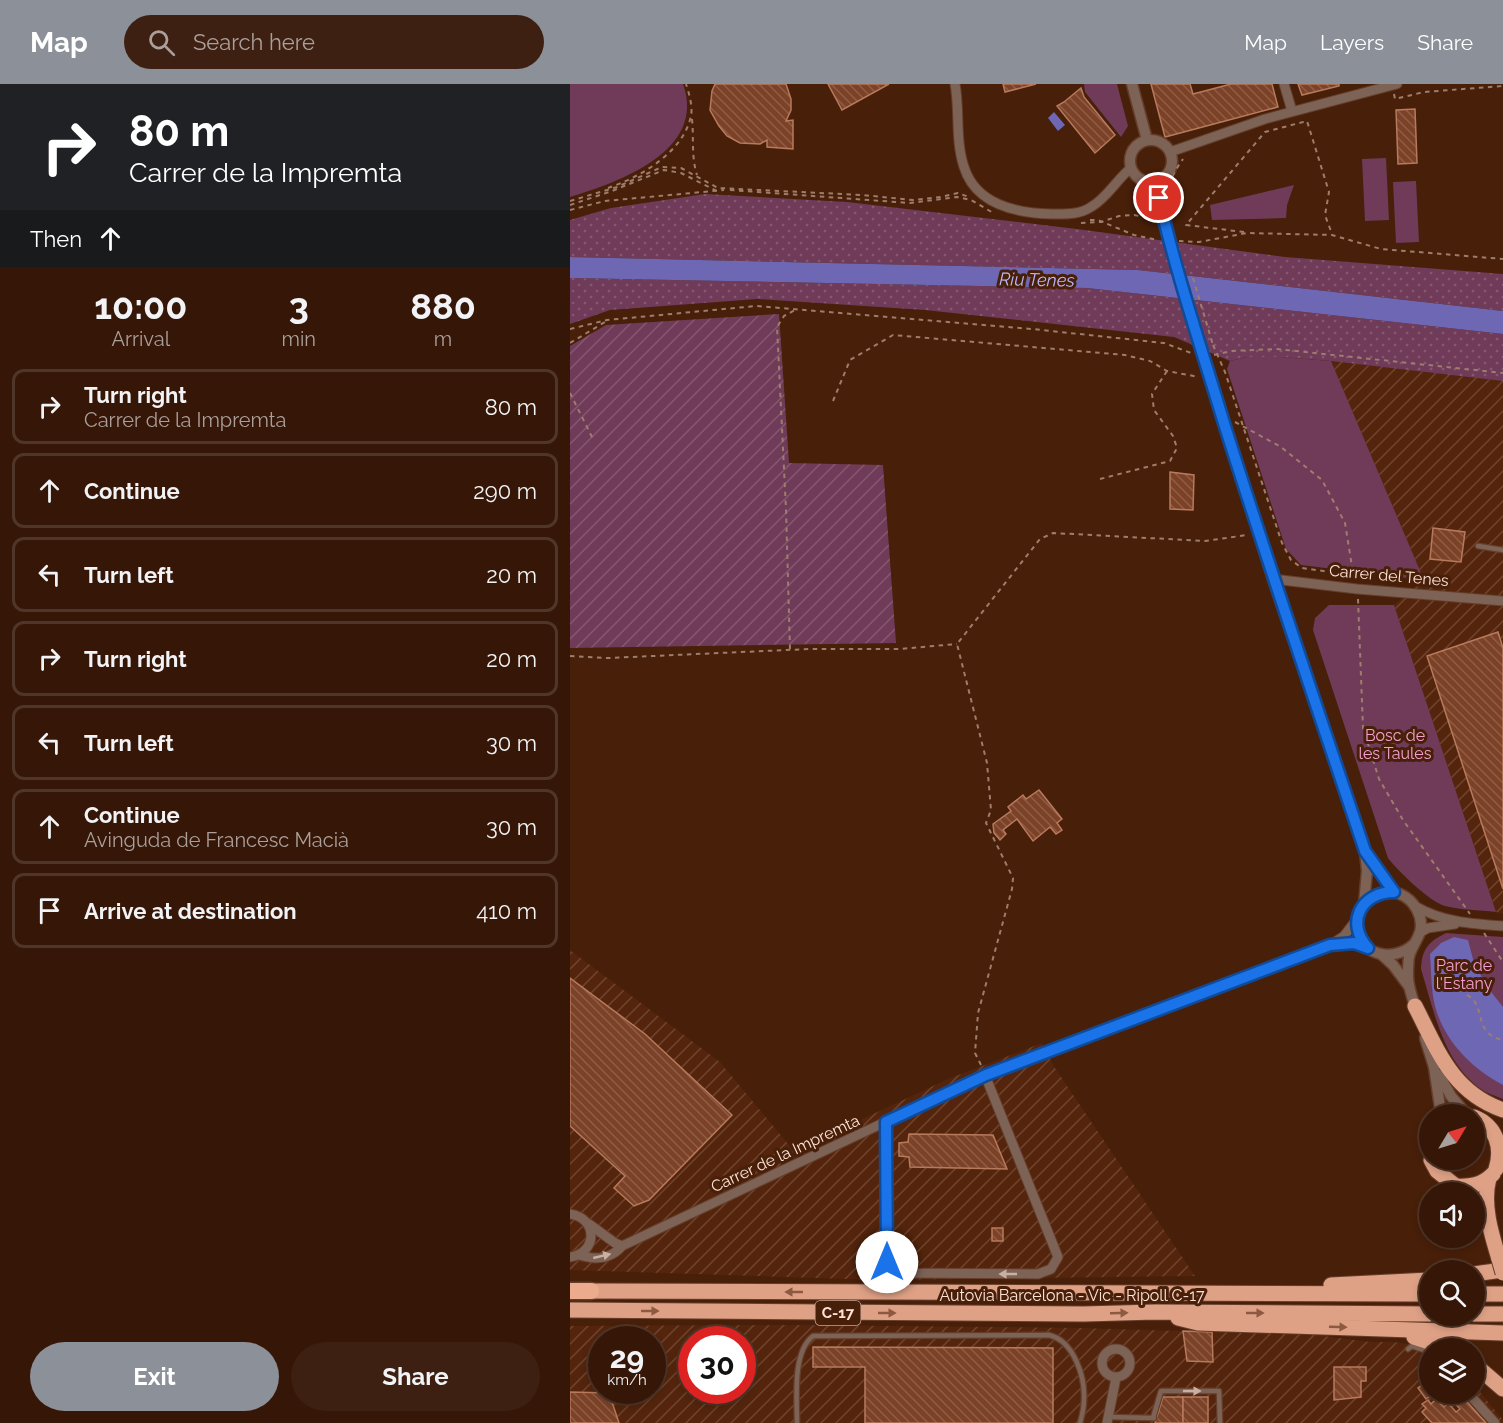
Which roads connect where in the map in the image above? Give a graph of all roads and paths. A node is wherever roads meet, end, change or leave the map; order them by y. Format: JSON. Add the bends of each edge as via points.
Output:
{"nodes":[{"id":1,"x":686,"y":84,"type":"edge"},
{"id":2,"x":955,"y":84,"type":"edge"},
{"id":3,"x":1132,"y":84,"type":"edge"},
{"id":4,"x":1284,"y":84,"type":"edge"},
{"id":5,"x":1394,"y":85,"type":"edge"},
{"id":6,"x":1503,"y":86,"type":"edge"},
{"id":7,"x":1361,"y":88,"type":"edge"},
{"id":8,"x":1292,"y":111,"type":"junction"},
{"id":9,"x":691,"y":116,"type":"junction"},
{"id":10,"x":1147,"y":140,"type":"junction"},
{"id":11,"x":1170,"y":152,"type":"junction"},
{"id":12,"x":1187,"y":154,"type":"dead end"},
{"id":13,"x":1131,"y":168,"type":"junction"},
{"id":14,"x":643,"y":172,"type":"junction"},
{"id":15,"x":651,"y":173,"type":"junction"},
{"id":16,"x":697,"y":176,"type":"junction"},
{"id":17,"x":699,"y":180,"type":"junction"},
{"id":18,"x":1155,"y":182,"type":"junction"},
{"id":19,"x":717,"y":191,"type":"junction"},
{"id":20,"x":688,"y":193,"type":"junction"},
{"id":21,"x":1170,"y":195,"type":"dead end"},
{"id":22,"x":689,"y":198,"type":"dead end"},
{"id":23,"x":570,"y":202,"type":"edge"},
{"id":24,"x":570,"y":210,"type":"edge"},
{"id":25,"x":1076,"y":219,"type":"dead end"},
{"id":26,"x":1154,"y":219,"type":"dead end"},
{"id":27,"x":1101,"y":222,"type":"junction"},
{"id":28,"x":1177,"y":224,"type":"dead end"},
{"id":29,"x":1186,"y":225,"type":"junction"},
{"id":30,"x":1179,"y":232,"type":"dead end"},
{"id":31,"x":1247,"y":233,"type":"junction"},
{"id":32,"x":1332,"y":235,"type":"junction"},
{"id":33,"x":1171,"y":239,"type":"junction"},
{"id":34,"x":1182,"y":244,"type":"dead end"},
{"id":35,"x":1503,"y":259,"type":"edge"},
{"id":36,"x":1193,"y":277,"type":"dead end"},
{"id":37,"x":797,"y":309,"type":"junction"},
{"id":38,"x":607,"y":320,"type":"junction"},
{"id":39,"x":570,"y":329,"type":"edge"},
{"id":40,"x":570,"y":343,"type":"edge"},
{"id":41,"x":1203,"y":353,"type":"junction"},
{"id":42,"x":1216,"y":355,"type":"junction"},
{"id":43,"x":1167,"y":371,"type":"junction"},
{"id":44,"x":1503,"y":373,"type":"edge"},
{"id":45,"x":1211,"y":379,"type":"junction"},
{"id":46,"x":570,"y":393,"type":"edge"},
{"id":47,"x":833,"y":401,"type":"dead end"},
{"id":48,"x":1222,"y":416,"type":"junction"},
{"id":49,"x":1243,"y":427,"type":"junction"},
{"id":50,"x":594,"y":441,"type":"dead end"},
{"id":51,"x":1100,"y":479,"type":"dead end"},
{"id":52,"x":1259,"y":534,"type":"junction"},
{"id":53,"x":1478,"y":546,"type":"dead end"},
{"id":54,"x":1503,"y":550,"type":"edge"},
{"id":55,"x":1352,"y":575,"type":"junction"},
{"id":56,"x":1273,"y":579,"type":"junction"},
{"id":57,"x":1357,"y":589,"type":"junction"},
{"id":58,"x":1503,"y":601,"type":"edge"},
{"id":59,"x":957,"y":644,"type":"junction"},
{"id":60,"x":790,"y":650,"type":"junction"},
{"id":61,"x":570,"y":656,"type":"edge"},
{"id":62,"x":1365,"y":851,"type":"junction"},
{"id":63,"x":1394,"y":892,"type":"junction"},
{"id":64,"x":1364,"y":904,"type":"junction"},
{"id":65,"x":1415,"y":906,"type":"junction"},
{"id":66,"x":1357,"y":919,"type":"junction"},
{"id":67,"x":1464,"y":923,"type":"junction"},
{"id":68,"x":1478,"y":924,"type":"junction"},
{"id":69,"x":1503,"y":926,"type":"edge"},
{"id":70,"x":1419,"y":933,"type":"junction"},
{"id":71,"x":1414,"y":944,"type":"junction"},
{"id":72,"x":1330,"y":945,"type":"junction"},
{"id":73,"x":1368,"y":948,"type":"junction"},
{"id":74,"x":1381,"y":954,"type":"junction"},
{"id":75,"x":1503,"y":962,"type":"edge"},
{"id":76,"x":1408,"y":985,"type":"junction"},
{"id":77,"x":1467,"y":995,"type":"dead end"},
{"id":78,"x":1415,"y":1006,"type":"junction"},
{"id":79,"x":1503,"y":1040,"type":"edge"},
{"id":80,"x":1434,"y":1067,"type":"junction"},
{"id":81,"x":986,"y":1075,"type":"junction"},
{"id":82,"x":1440,"y":1104,"type":"edge"},
{"id":83,"x":1458,"y":1104,"type":"edge"},
{"id":84,"x":1503,"y":1110,"type":"edge"},
{"id":85,"x":886,"y":1122,"type":"junction"},
{"id":86,"x":1485,"y":1122,"type":"edge"},
{"id":87,"x":1498,"y":1132,"type":"edge"},
{"id":88,"x":1436,"y":1170,"type":"edge"},
{"id":89,"x":1496,"y":1170,"type":"edge"},
{"id":90,"x":1451,"y":1182,"type":"edge"},
{"id":91,"x":1480,"y":1182,"type":"edge"},
{"id":92,"x":570,"y":1207,"type":"edge"},
{"id":93,"x":578,"y":1217,"type":"edge"},
{"id":94,"x":1485,"y":1223,"type":"edge"},
{"id":95,"x":1492,"y":1235,"type":"junction"},
{"id":96,"x":622,"y":1246,"type":"junction"},
{"id":97,"x":574,"y":1256,"type":"edge"},
{"id":98,"x":1502,"y":1268,"type":"edge"},
{"id":99,"x":1485,"y":1272,"type":"edge"},
{"id":100,"x":1419,"y":1280,"type":"edge"},
{"id":101,"x":570,"y":1291,"type":"edge"},
{"id":102,"x":591,"y":1291,"type":"joint"},
{"id":103,"x":1157,"y":1294,"type":"junction"},
{"id":104,"x":1419,"y":1294,"type":"edge"},
{"id":105,"x":1485,"y":1294,"type":"edge"},
{"id":106,"x":1503,"y":1294,"type":"edge"},
{"id":107,"x":570,"y":1310,"type":"edge"},
{"id":108,"x":1155,"y":1312,"type":"junction"},
{"id":109,"x":1419,"y":1314,"type":"edge"},
{"id":110,"x":1485,"y":1314,"type":"edge"},
{"id":111,"x":1503,"y":1314,"type":"edge"},
{"id":112,"x":1382,"y":1330,"type":"junction"},
{"id":113,"x":1503,"y":1333,"type":"edge"},
{"id":114,"x":1419,"y":1338,"type":"edge"},
{"id":115,"x":1419,"y":1348,"type":"edge"},
{"id":116,"x":1408,"y":1349,"type":"dead end"},
{"id":117,"x":1485,"y":1373,"type":"edge"},
{"id":118,"x":1116,"y":1378,"type":"dead end"},
{"id":119,"x":1503,"y":1389,"type":"edge"},
{"id":120,"x":1478,"y":1404,"type":"edge"},
{"id":121,"x":1108,"y":1420,"type":"edge"},
{"id":122,"x":797,"y":1423,"type":"edge"},
{"id":123,"x":1080,"y":1423,"type":"edge"},
{"id":124,"x":1220,"y":1423,"type":"edge"},
{"id":125,"x":1495,"y":1423,"type":"edge"}],
"edges":[{"from":1,"to":9,"type":"path"},
{"from":2,"to":13,"type":"street","via":[[964,167],[977,190],[998,205],[1039,213],[1081,212],[1093,206]]},
{"from":3,"to":10,"type":"street"},
{"from":4,"to":8,"type":"street"},
{"from":5,"to":6,"type":"path","via":[[1395,99],[1424,92]]},
{"from":5,"to":7,"type":"street"},
{"from":7,"to":8,"type":"street"},
{"from":8,"to":11,"type":"street"},
{"from":9,"to":14,"type":"path","via":[[679,141]]},
{"from":9,"to":16,"type":"path"},
{"from":10,"to":11,"type":"street","via":[[1161,142]]},
{"from":10,"to":13,"type":"street","via":[[1132,151]]},
{"from":11,"to":18,"type":"street","via":[[1170,171]]},
{"from":12,"to":21,"type":"path","via":[[1175,171]]},
{"from":13,"to":18,"type":"street","via":[[1138,178]]},
{"from":14,"to":15,"type":"path"},
{"from":14,"to":23,"type":"path"},
{"from":15,"to":16,"type":"path","via":[[663,167],[681,168]]},
{"from":15,"to":17,"type":"path","via":[[664,170]]},
{"from":15,"to":23,"type":"path","via":[[612,191]]},
{"from":16,"to":17,"type":"path"},
{"from":16,"to":19,"type":"path","via":[[718,188],[913,200],[958,193],[998,214],[957,197],[910,203]]},
{"from":17,"to":19,"type":"path"},
{"from":18,"to":33,"type":"street"},
{"from":19,"to":20,"type":"path"},
{"from":20,"to":22,"type":"path"},
{"from":20,"to":24,"type":"path","via":[[605,201]]},
{"from":25,"to":27,"type":"path"},
{"from":26,"to":27,"type":"path","via":[[1134,215]]},
{"from":27,"to":33,"type":"path","via":[[1134,235]]},
{"from":28,"to":29,"type":"path"},
{"from":29,"to":31,"type":"path"},
{"from":29,"to":32,"type":"path","via":[[1265,132],[1307,121],[1329,192],[1325,215]]},
{"from":30,"to":34,"type":"path"},
{"from":31,"to":32,"type":"path"},
{"from":31,"to":33,"type":"path","via":[[1198,242]]},
{"from":32,"to":35,"type":"path","via":[[1381,249]]},
{"from":33,"to":41,"type":"street","bridge":true},
{"from":36,"to":42,"type":"path","bridge":true},
{"from":37,"to":38,"type":"path","via":[[756,306]]},
{"from":37,"to":41,"type":"path","via":[[1164,343]]},
{"from":37,"to":60,"type":"path","via":[[784,316],[777,327]]},
{"from":38,"to":39,"type":"path"},
{"from":38,"to":40,"type":"path"},
{"from":41,"to":42,"type":"path"},
{"from":41,"to":45,"type":"street"},
{"from":42,"to":44,"type":"path","via":[[1277,350]]},
{"from":42,"to":49,"type":"path"},
{"from":43,"to":45,"type":"path"},
{"from":43,"to":47,"type":"path","via":[[1150,361],[1125,355],[893,335],[850,360]]},
{"from":43,"to":51,"type":"path","via":[[1152,393],[1154,410],[1177,448],[1170,461]]},
{"from":45,"to":48,"type":"street"},
{"from":46,"to":50,"type":"path"},
{"from":48,"to":49,"type":"path"},
{"from":48,"to":52,"type":"street"},
{"from":49,"to":55,"type":"path","via":[[1281,447],[1322,480],[1345,523]]},
{"from":49,"to":55,"type":"path","via":[[1291,560],[1302,568]]},
{"from":52,"to":56,"type":"street"},
{"from":52,"to":59,"type":"path","via":[[1205,541],[1053,533],[1040,539]]},
{"from":53,"to":54,"type":"lane"},
{"from":55,"to":57,"type":"path"},
{"from":56,"to":57,"type":"street","name":"Carrer del Tenes"},
{"from":56,"to":62,"type":"street"},
{"from":57,"to":58,"type":"street","name":"Carrer del Tenes"},
{"from":57,"to":68,"type":"path","via":[[1363,728],[1379,779],[1403,820]]},
{"from":59,"to":60,"type":"path"},
{"from":59,"to":81,"type":"path","via":[[987,763],[991,810],[986,823],[1013,878],[978,1013],[975,1053]]},
{"from":60,"to":61,"type":"path","via":[[608,658]]},
{"from":62,"to":63,"type":"street"},
{"from":62,"to":64,"type":"street"},
{"from":63,"to":64,"type":"street","via":[[1377,894]]},
{"from":63,"to":65,"type":"street"},
{"from":64,"to":66,"type":"street"},
{"from":65,"to":67,"type":"street"},
{"from":65,"to":70,"type":"street"},
{"from":66,"to":72,"type":"street","via":[[1344,936]]},
{"from":66,"to":73,"type":"street","via":[[1359,935]]},
{"from":67,"to":68,"type":"street"},
{"from":67,"to":70,"type":"street"},
{"from":68,"to":69,"type":"street"},
{"from":68,"to":75,"type":"path"},
{"from":70,"to":71,"type":"street"},
{"from":71,"to":74,"type":"street","via":[[1402,953]]},
{"from":71,"to":76,"type":"street","via":[[1409,957]]},
{"from":72,"to":73,"type":"street","via":[[1354,943]]},
{"from":72,"to":81,"type":"street","name":"Carrer de la Impremta"},
{"from":73,"to":74,"type":"street"},
{"from":74,"to":76,"type":"street"},
{"from":76,"to":78,"type":"street"},
{"from":77,"to":79,"type":"path","via":[[1477,1003],[1484,1030]]},
{"from":78,"to":80,"type":"street"},
{"from":78,"to":84,"type":"highway","via":[[1458,1081],[1479,1099]]},
{"from":80,"to":82,"type":"street"},
{"from":80,"to":83,"type":"street"},
{"from":81,"to":85,"type":"street","name":"Carrer de la Impremta"},
{"from":81,"to":85,"type":"street","one_way":true,"via":[[1058,1257],[1052,1269],[1038,1274],[893,1273],[887,1262]]},
{"from":85,"to":96,"type":"street","name":"Carrer de la Impremta"},
{"from":86,"to":87,"type":"highway"},
{"from":87,"to":89,"type":"highway","via":[[1500,1156]]},
{"from":88,"to":90,"type":"highway"},
{"from":89,"to":91,"type":"highway"},
{"from":89,"to":95,"type":"highway","via":[[1487,1187]]},
{"from":92,"to":93,"type":"street"},
{"from":93,"to":96,"type":"street"},
{"from":93,"to":97,"type":"street","via":[[590,1227],[591,1240],[584,1252]]},
{"from":94,"to":95,"type":"highway"},
{"from":95,"to":98,"type":"highway"},
{"from":97,"to":96,"type":"street","name":"Carrer de la Impremta","one_way":true,"via":[[606,1257]]},
{"from":98,"to":99,"type":"highway"},
{"from":100,"to":103,"type":"highway"},
{"from":101,"to":102,"type":"highway","name":"Autovia Barcelona - Vic - Ripoll C-17","number":"C-17"},
{"from":103,"to":102,"type":"highway","name":"Autovia Barcelona - Vic - Ripoll C-17","number":"C-17","one_way":true},
{"from":103,"to":104,"type":"highway","name":"Autovia Barcelona - Vic - Ripoll C-17","number":"C-17"},
{"from":105,"to":106,"type":"highway"},
{"from":107,"to":108,"type":"highway","name":"Autovia Barcelona - Vic - Ripoll C-17","number":"C-17","one_way":true},
{"from":108,"to":109,"type":"highway","name":"Autovia Barcelona - Vic - Ripoll C-17","number":"C-17","one_way":true},
{"from":108,"to":112,"type":"highway","one_way":true,"via":[[1198,1323]]},
{"from":110,"to":111,"type":"highway"},
{"from":112,"to":113,"type":"highway"},
{"from":112,"to":114,"type":"highway"},
{"from":115,"to":116,"type":"lane"},
{"from":117,"to":119,"type":"highway"},
{"from":118,"to":121,"type":"street"},
{"from":120,"to":125,"type":"street"},
{"from":121,"to":124,"type":"lane","one_way":true,"via":[[1155,1418],[1161,1391],[1219,1391]]},
{"from":122,"to":123,"type":"lane","via":[[799,1360],[813,1336],[1049,1335],[1072,1353],[1082,1376]]}]}
